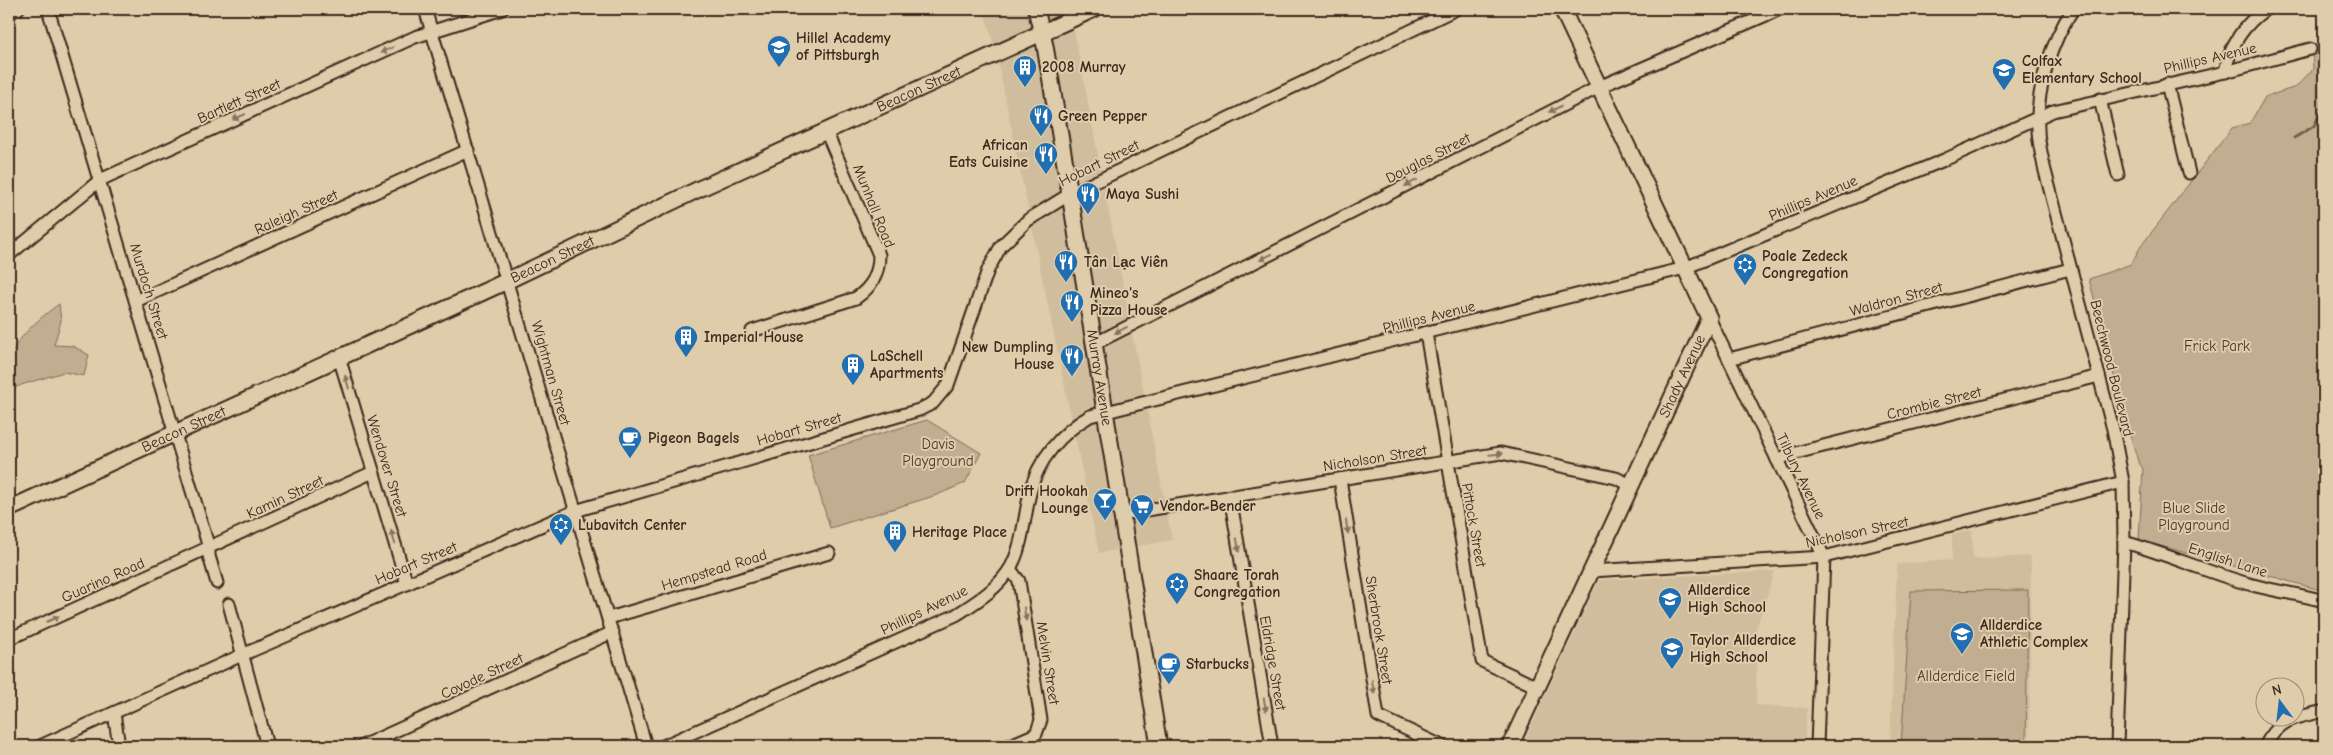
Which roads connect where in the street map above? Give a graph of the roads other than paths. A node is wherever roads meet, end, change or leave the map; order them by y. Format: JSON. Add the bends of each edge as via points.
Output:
{"nodes":[{"id":1,"x":18,"y":9,"type":"edge"},
{"id":2,"x":48,"y":9,"type":"edge"},
{"id":3,"x":425,"y":9,"type":"edge"},
{"id":4,"x":502,"y":9,"type":"edge"},
{"id":5,"x":1036,"y":9,"type":"edge"},
{"id":6,"x":1094,"y":9,"type":"edge"},
{"id":7,"x":1456,"y":9,"type":"edge"},
{"id":8,"x":1562,"y":9,"type":"edge"},
{"id":9,"x":1780,"y":9,"type":"edge"},
{"id":10,"x":2073,"y":9,"type":"edge"},
{"id":11,"x":2266,"y":9,"type":"edge"},
{"id":12,"x":9,"y":13,"type":"edge"},
{"id":13,"x":432,"y":31,"type":"junction"},
{"id":14,"x":1043,"y":34,"type":"junction"},
{"id":15,"x":2310,"y":49,"type":"dead end"},
{"id":16,"x":2225,"y":72,"type":"junction"},
{"id":17,"x":2167,"y":84,"type":"junction"},
{"id":18,"x":1599,"y":87,"type":"junction"},
{"id":19,"x":2100,"y":99,"type":"junction"},
{"id":20,"x":2038,"y":118,"type":"junction"},
{"id":21,"x":826,"y":131,"type":"junction"},
{"id":22,"x":468,"y":150,"type":"junction"},
{"id":23,"x":2189,"y":173,"type":"dead end"},
{"id":24,"x":2118,"y":175,"type":"dead end"},
{"id":25,"x":100,"y":180,"type":"junction"},
{"id":26,"x":1070,"y":194,"type":"junction"},
{"id":27,"x":9,"y":256,"type":"edge"},
{"id":28,"x":1685,"y":268,"type":"junction"},
{"id":29,"x":2070,"y":269,"type":"junction"},
{"id":30,"x":508,"y":279,"type":"junction"},
{"id":31,"x":136,"y":301,"type":"junction"},
{"id":32,"x":1708,"y":318,"type":"junction"},
{"id":33,"x":752,"y":331,"type":"dead end"},
{"id":34,"x":1426,"y":334,"type":"junction"},
{"id":35,"x":1094,"y":344,"type":"junction"},
{"id":36,"x":339,"y":357,"type":"junction"},
{"id":37,"x":1729,"y":359,"type":"junction"},
{"id":38,"x":2098,"y":376,"type":"junction"},
{"id":39,"x":1104,"y":412,"type":"junction"},
{"id":40,"x":175,"y":432,"type":"junction"},
{"id":41,"x":1777,"y":460,"type":"junction"},
{"id":42,"x":1448,"y":461,"type":"junction"},
{"id":43,"x":373,"y":472,"type":"junction"},
{"id":44,"x":1340,"y":479,"type":"junction"},
{"id":45,"x":2123,"y":482,"type":"junction"},
{"id":46,"x":1631,"y":485,"type":"junction"},
{"id":47,"x":1230,"y":496,"type":"junction"},
{"id":48,"x":9,"y":509,"type":"edge"},
{"id":49,"x":575,"y":511,"type":"junction"},
{"id":50,"x":1122,"y":514,"type":"junction"},
{"id":51,"x":2124,"y":542,"type":"junction"},
{"id":52,"x":210,"y":548,"type":"junction"},
{"id":53,"x":829,"y":553,"type":"dead end"},
{"id":54,"x":1824,"y":557,"type":"junction"},
{"id":55,"x":1010,"y":569,"type":"junction"},
{"id":56,"x":1591,"y":570,"type":"junction"},
{"id":57,"x":217,"y":583,"type":"dead end"},
{"id":58,"x":407,"y":584,"type":"junction"},
{"id":59,"x":2324,"y":601,"type":"edge"},
{"id":60,"x":229,"y":604,"type":"dead end"},
{"id":61,"x":609,"y":618,"type":"junction"},
{"id":62,"x":612,"y":632,"type":"junction"},
{"id":63,"x":9,"y":639,"type":"edge"},
{"id":64,"x":242,"y":655,"type":"junction"},
{"id":65,"x":1537,"y":687,"type":"junction"},
{"id":66,"x":2324,"y":711,"type":"edge"},
{"id":67,"x":114,"y":713,"type":"junction"},
{"id":68,"x":40,"y":746,"type":"edge"},
{"id":69,"x":119,"y":746,"type":"edge"},
{"id":70,"x":267,"y":746,"type":"edge"},
{"id":71,"x":362,"y":746,"type":"edge"},
{"id":72,"x":646,"y":746,"type":"edge"},
{"id":73,"x":663,"y":746,"type":"edge"},
{"id":74,"x":1008,"y":746,"type":"edge"},
{"id":75,"x":1159,"y":746,"type":"edge"},
{"id":76,"x":1272,"y":746,"type":"edge"},
{"id":77,"x":1442,"y":746,"type":"edge"},
{"id":78,"x":1510,"y":746,"type":"edge"},
{"id":79,"x":1817,"y":746,"type":"edge"},
{"id":80,"x":2117,"y":746,"type":"edge"},
{"id":81,"x":2265,"y":746,"type":"edge"}],
"edges":[{"from":1,"to":12,"type":"street"},
{"from":2,"to":25,"type":"street","name":"Murdoch Street"},
{"from":3,"to":13,"type":"street","name":"Wightman Street"},
{"from":4,"to":13,"type":"street","name":"Bartlett Street"},
{"from":5,"to":14,"type":"main road","name":"Murray Avenue"},
{"from":6,"to":14,"type":"main road","name":"Beacon Street"},
{"from":7,"to":26,"type":"street","name":"Hobart Street"},
{"from":8,"to":18,"type":"main road","name":"Shady Avenue"},
{"from":9,"to":18,"type":"street","name":"Douglas Street"},
{"from":10,"to":20,"type":"street","name":"Beechwood Boulevard","via":[[2059,34],[2045,74]]},
{"from":11,"to":16,"type":"street","via":[[2255,17],[2235,42]]},
{"from":13,"to":22,"type":"street","name":"Wightman Street"},
{"from":13,"to":25,"type":"street","name":"Bartlett Street","one_way":true},
{"from":14,"to":21,"type":"main road","name":"Beacon Street"},
{"from":14,"to":26,"type":"main road","name":"Murray Avenue"},
{"from":15,"to":16,"type":"street","name":"Phillips Avenue"},
{"from":16,"to":17,"type":"street","name":"Phillips Avenue"},
{"from":17,"to":19,"type":"street","name":"Phillips Avenue"},
{"from":17,"to":23,"type":"street"},
{"from":18,"to":28,"type":"main road","name":"Shady Avenue"},
{"from":18,"to":35,"type":"street","name":"Douglas Street","one_way":true},
{"from":19,"to":20,"type":"street","name":"Phillips Avenue","via":[[2062,108]]},
{"from":19,"to":24,"type":"street"},
{"from":20,"to":28,"type":"street","name":"Phillips Avenue"},
{"from":20,"to":29,"type":"street","name":"Beechwood Boulevard","via":[[2044,167]]},
{"from":21,"to":30,"type":"main road","name":"Beacon Street"},
{"from":21,"to":33,"type":"street","name":"Munhall Road","via":[[879,255],[878,272],[867,291],[856,298]]},
{"from":22,"to":30,"type":"street","name":"Wightman Street"},
{"from":22,"to":31,"type":"street","name":"Raleigh Street"},
{"from":25,"to":27,"type":"street","name":"Bartlett Street"},
{"from":25,"to":31,"type":"street","name":"Murdoch Street"},
{"from":26,"to":35,"type":"main road","name":"Murray Avenue"},
{"from":26,"to":49,"type":"street","name":"Hobart Street","via":[[1028,220],[1001,246],[988,270],[948,386],[933,402],[919,410]]},
{"from":28,"to":32,"type":"main road","name":"Shady Avenue"},
{"from":28,"to":34,"type":"street","name":"Phillips Avenue"},
{"from":29,"to":37,"type":"street","name":"Waldron Street"},
{"from":29,"to":38,"type":"street","name":"Beechwood Boulevard"},
{"from":30,"to":36,"type":"main road","name":"Beacon Street"},
{"from":30,"to":49,"type":"street","name":"Wightman Street"},
{"from":31,"to":40,"type":"street","name":"Murdoch Street"},
{"from":32,"to":37,"type":"street","name":"Tilbury Avenue"},
{"from":32,"to":46,"type":"main road","name":"Shady Avenue"},
{"from":34,"to":39,"type":"street","name":"Phillips Avenue"},
{"from":34,"to":42,"type":"street","name":"Pittock Street"},
{"from":35,"to":39,"type":"main road","name":"Murray Avenue"},
{"from":36,"to":40,"type":"main road","name":"Beacon Street"},
{"from":43,"to":36,"type":"street","name":"Wendover Street","one_way":true},
{"from":37,"to":41,"type":"street","name":"Tilbury Avenue"},
{"from":38,"to":41,"type":"street","name":"Crombie Street"},
{"from":38,"to":45,"type":"street","name":"Beechwood Boulevard"},
{"from":39,"to":50,"type":"main road","name":"Murray Avenue"},
{"from":39,"to":55,"type":"street","name":"Phillips Avenue","via":[[1074,426],[1046,456],[1030,490],[1019,550]]},
{"from":40,"to":48,"type":"main road","name":"Beacon Street"},
{"from":40,"to":52,"type":"street","name":"Murdoch Street"},
{"from":41,"to":54,"type":"street","name":"Tilbury Avenue"},
{"from":42,"to":44,"type":"street","name":"Nicholson Street"},
{"from":42,"to":46,"type":"street","name":"Nicholson Street","one_way":true,"via":[[1501,453],[1616,478]]},
{"from":42,"to":65,"type":"street","name":"Pittock Street","via":[[1482,661]]},
{"from":43,"to":52,"type":"street","name":"Kamin Street"},
{"from":58,"to":43,"type":"street","name":"Wendover Street","one_way":true},
{"from":44,"to":47,"type":"street","name":"Nicholson Street"},
{"from":44,"to":77,"type":"street","name":"Sherbrook Street","one_way":true,"via":[[1378,716]]},
{"from":45,"to":51,"type":"street","name":"Beechwood Boulevard"},
{"from":45,"to":54,"type":"street","name":"Nicholson Street"},
{"from":46,"to":56,"type":"main road","name":"Shady Avenue"},
{"from":47,"to":50,"type":"street","name":"Nicholson Street"},
{"from":47,"to":76,"type":"street","name":"Eldridge Street","one_way":true},
{"from":49,"to":58,"type":"street","name":"Hobart Street"},
{"from":49,"to":61,"type":"street","name":"Wightman Street"},
{"from":50,"to":75,"type":"main road","name":"Murray Avenue"},
{"from":51,"to":59,"type":"street","name":"English Lane","via":[[2250,585]]},
{"from":51,"to":80,"type":"street","name":"Beechwood Boulevard"},
{"from":52,"to":57,"type":"street","name":"Murdoch Street","via":[[209,556]]},
{"from":63,"to":52,"type":"street","name":"Guarino Road","one_way":true},
{"from":53,"to":61,"type":"street","name":"Hempstead Road"},
{"from":54,"to":56,"type":"street","name":"Nicholson Street"},
{"from":54,"to":79,"type":"street","name":"Tilbury Avenue"},
{"from":55,"to":73,"type":"street","name":"Phillips Avenue","via":[[984,597],[956,615]]},
{"from":55,"to":74,"type":"street","name":"Melvin Street","one_way":true,"via":[[1020,581],[1042,720],[1036,734]]},
{"from":56,"to":65,"type":"main road","name":"Shady Avenue"},
{"from":58,"to":64,"type":"street","name":"Hobart Street"},
{"from":60,"to":64,"type":"street"},
{"from":61,"to":62,"type":"street","name":"Wightman Street"},
{"from":62,"to":71,"type":"street","name":"Covode Street"},
{"from":62,"to":72,"type":"street","name":"Wightman Street"},
{"from":64,"to":67,"type":"street","name":"Hobart Street"},
{"from":64,"to":70,"type":"street"},
{"from":65,"to":78,"type":"main road","name":"Shady Avenue"},
{"from":66,"to":81,"type":"street","via":[[2293,719],[2274,730]]},
{"from":67,"to":68,"type":"street","name":"Hobart Street"},
{"from":67,"to":69,"type":"street"}]}
